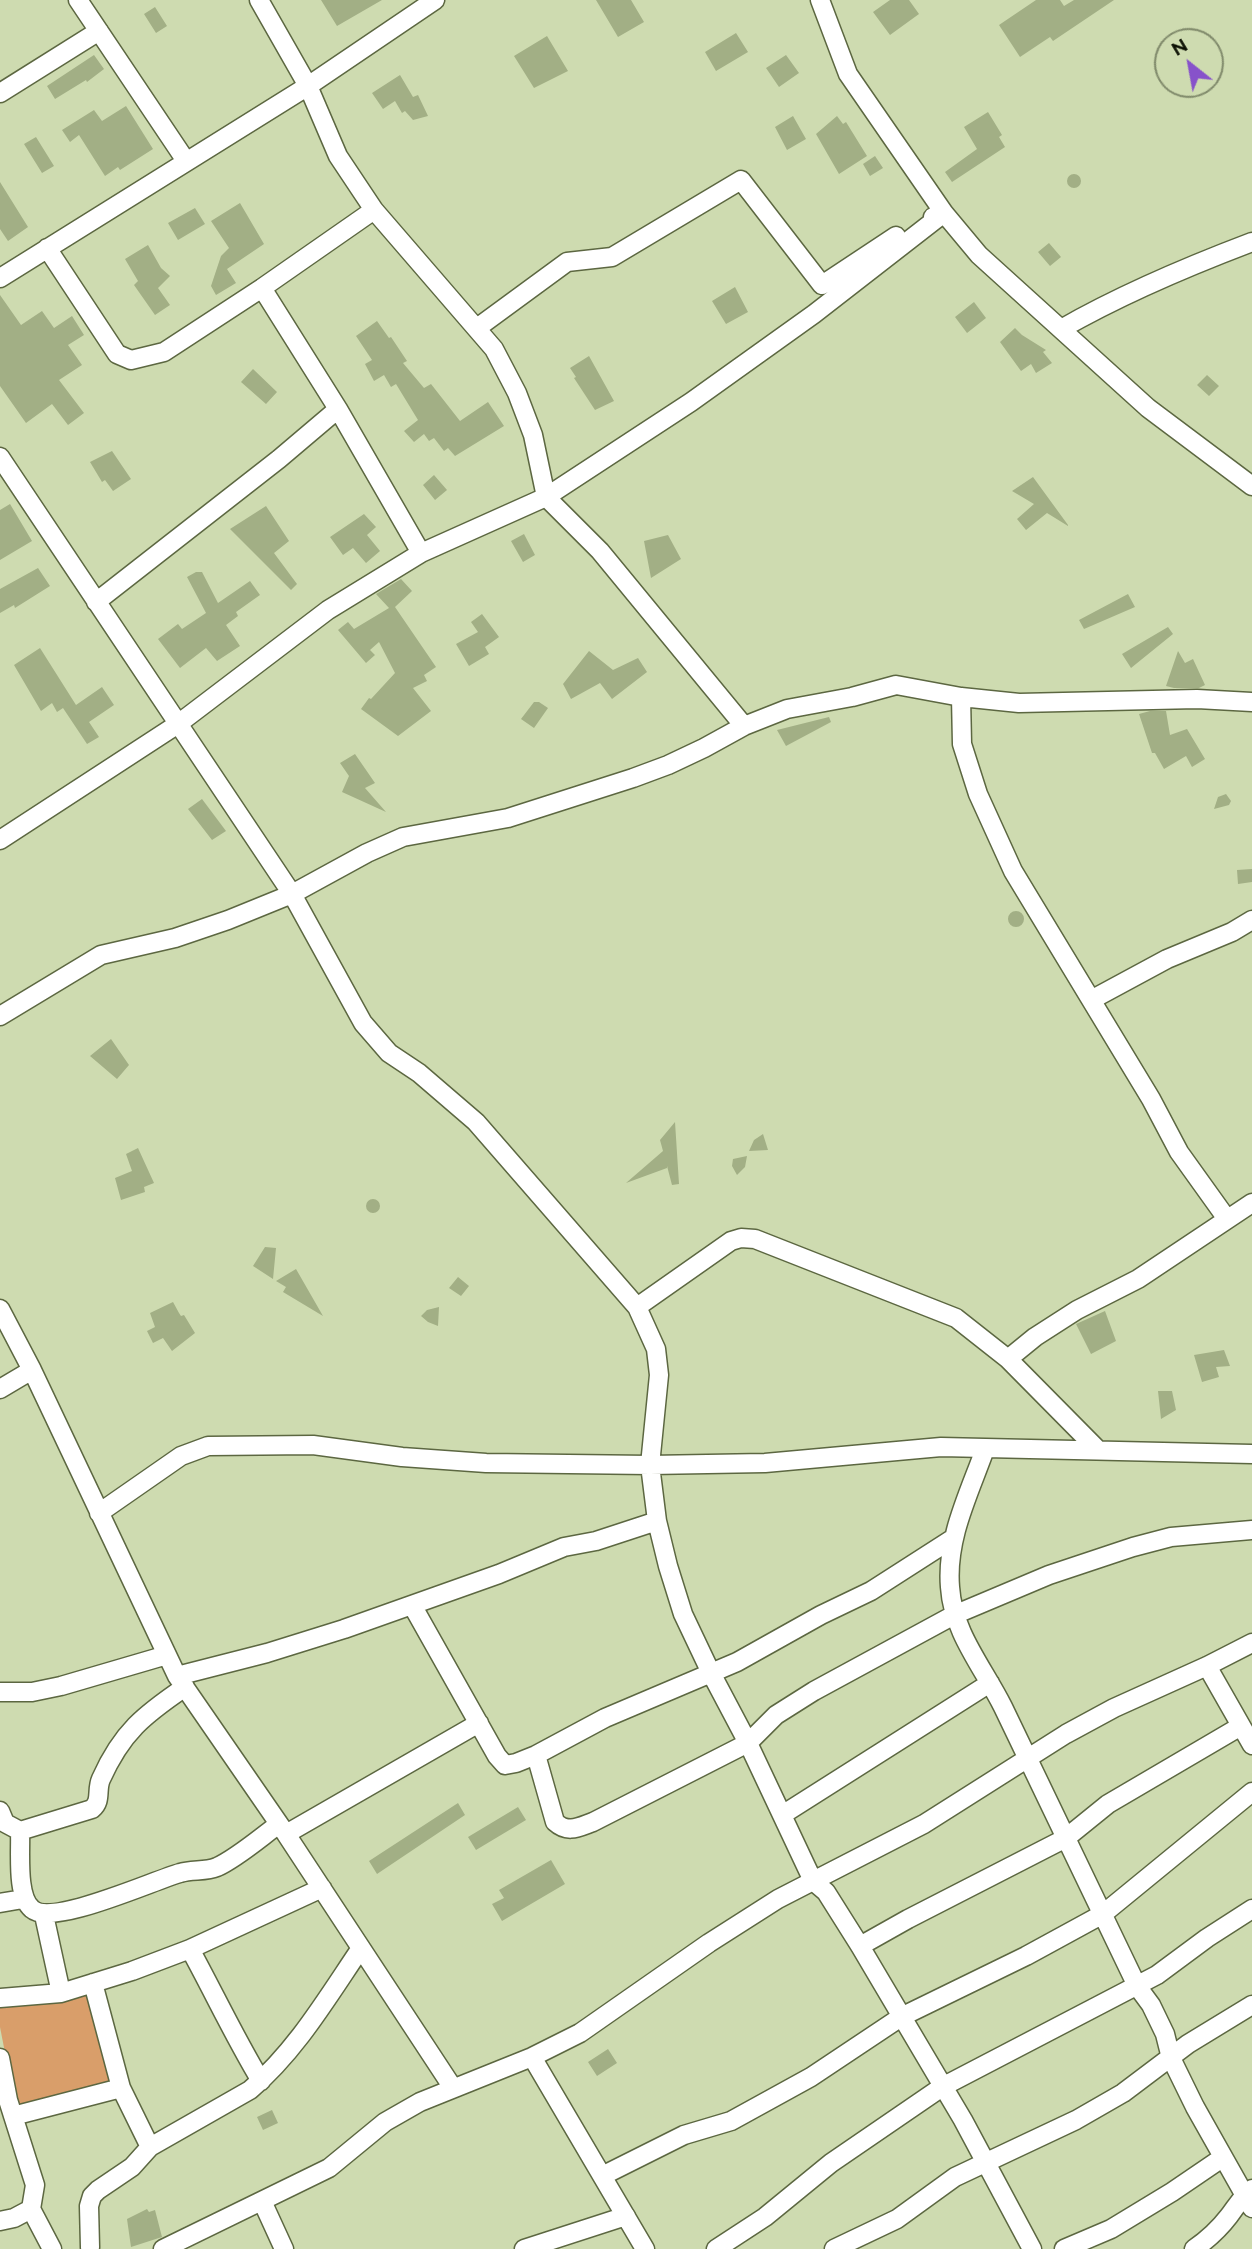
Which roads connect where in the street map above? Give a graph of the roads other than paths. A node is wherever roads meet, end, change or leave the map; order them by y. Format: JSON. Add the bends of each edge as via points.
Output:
{"nodes":[{"id":1,"x":78,"y":0,"type":"edge"},
{"id":2,"x":259,"y":0,"type":"edge"},
{"id":3,"x":435,"y":0,"type":"edge"},
{"id":4,"x":820,"y":0,"type":"edge"},
{"id":5,"x":99,"y":31,"type":"junction"},
{"id":6,"x":308,"y":86,"type":"junction"},
{"id":7,"x":0,"y":93,"type":"edge"},
{"id":8,"x":186,"y":162,"type":"junction"},
{"id":9,"x":374,"y":210,"type":"junction"},
{"id":10,"x":944,"y":213,"type":"junction"},
{"id":11,"x":1252,"y":242,"type":"edge"},
{"id":12,"x":47,"y":248,"type":"junction"},
{"id":13,"x":0,"y":278,"type":"edge"},
{"id":14,"x":262,"y":288,"type":"junction"},
{"id":15,"x":477,"y":328,"type":"junction"},
{"id":16,"x":1060,"y":329,"type":"junction"},
{"id":17,"x":338,"y":409,"type":"junction"},
{"id":18,"x":0,"y":457,"type":"edge"},
{"id":19,"x":1252,"y":486,"type":"edge"},
{"id":20,"x":546,"y":496,"type":"junction"},
{"id":21,"x":421,"y":552,"type":"junction"},
{"id":22,"x":96,"y":602,"type":"junction"},
{"id":23,"x":961,"y":697,"type":"junction"},
{"id":24,"x":1252,"y":702,"type":"edge"},
{"id":25,"x":178,"y":724,"type":"junction"},
{"id":26,"x":744,"y":726,"type":"junction"},
{"id":27,"x":0,"y":840,"type":"edge"},
{"id":28,"x":292,"y":894,"type":"junction"},
{"id":29,"x":1252,"y":920,"type":"edge"},
{"id":30,"x":1091,"y":1000,"type":"junction"},
{"id":31,"x":0,"y":1016,"type":"edge"},
{"id":32,"x":1252,"y":1203,"type":"edge"},
{"id":33,"x":1227,"y":1219,"type":"junction"},
{"id":34,"x":637,"y":1307,"type":"junction"},
{"id":35,"x":0,"y":1309,"type":"edge"},
{"id":36,"x":1007,"y":1359,"type":"junction"},
{"id":37,"x":32,"y":1370,"type":"junction"},
{"id":38,"x":0,"y":1389,"type":"edge"},
{"id":39,"x":985,"y":1449,"type":"junction"},
{"id":40,"x":1098,"y":1450,"type":"junction"},
{"id":41,"x":1252,"y":1454,"type":"edge"},
{"id":42,"x":650,"y":1465,"type":"junction"},
{"id":43,"x":99,"y":1514,"type":"junction"},
{"id":44,"x":657,"y":1521,"type":"junction"},
{"id":45,"x":1252,"y":1530,"type":"edge"},
{"id":46,"x":952,"y":1539,"type":"junction"},
{"id":47,"x":412,"y":1605,"type":"junction"},
{"id":48,"x":954,"y":1615,"type":"junction"},
{"id":49,"x":1252,"y":1643,"type":"edge"},
{"id":50,"x":167,"y":1655,"type":"junction"},
{"id":51,"x":1207,"y":1666,"type":"junction"},
{"id":52,"x":711,"y":1673,"type":"junction"},
{"id":53,"x":181,"y":1681,"type":"junction"},
{"id":54,"x":990,"y":1683,"type":"junction"},
{"id":55,"x":0,"y":1692,"type":"edge"},
{"id":56,"x":479,"y":1723,"type":"junction"},
{"id":57,"x":1241,"y":1726,"type":"junction"},
{"id":58,"x":748,"y":1743,"type":"junction"},
{"id":59,"x":1252,"y":1745,"type":"edge"},
{"id":60,"x":536,"y":1755,"type":"junction"},
{"id":61,"x":1027,"y":1758,"type":"junction"},
{"id":62,"x":1252,"y":1792,"type":"edge"},
{"id":63,"x":0,"y":1811,"type":"edge"},
{"id":64,"x":782,"y":1815,"type":"junction"},
{"id":65,"x":283,"y":1829,"type":"junction"},
{"id":66,"x":20,"y":1831,"type":"junction"},
{"id":67,"x":1066,"y":1838,"type":"junction"},
{"id":68,"x":813,"y":1881,"type":"junction"},
{"id":69,"x":322,"y":1888,"type":"junction"},
{"id":70,"x":23,"y":1899,"type":"junction"},
{"id":71,"x":0,"y":1903,"type":"edge"},
{"id":72,"x":1252,"y":1909,"type":"edge"},
{"id":73,"x":1103,"y":1914,"type":"junction"},
{"id":74,"x":44,"y":1915,"type":"junction"},
{"id":75,"x":860,"y":1947,"type":"junction"},
{"id":76,"x":361,"y":1948,"type":"junction"},
{"id":77,"x":190,"y":1949,"type":"junction"},
{"id":78,"x":93,"y":1983,"type":"junction"},
{"id":79,"x":1137,"y":1986,"type":"junction"},
{"id":80,"x":61,"y":1993,"type":"junction"},
{"id":81,"x":0,"y":1998,"type":"edge"},
{"id":82,"x":1252,"y":2005,"type":"edge"},
{"id":83,"x":901,"y":2017,"type":"junction"},
{"id":84,"x":532,"y":2057,"type":"junction"},
{"id":85,"x":0,"y":2058,"type":"edge"},
{"id":86,"x":1171,"y":2058,"type":"junction"},
{"id":87,"x":261,"y":2081,"type":"junction"},
{"id":88,"x":942,"y":2087,"type":"junction"},
{"id":89,"x":121,"y":2088,"type":"junction"},
{"id":90,"x":453,"y":2088,"type":"junction"},
{"id":91,"x":7,"y":2106,"type":"edge"},
{"id":92,"x":150,"y":2147,"type":"junction"},
{"id":93,"x":1222,"y":2158,"type":"junction"},
{"id":94,"x":984,"y":2162,"type":"junction"},
{"id":95,"x":602,"y":2176,"type":"junction"},
{"id":96,"x":1250,"y":2197,"type":"edge"},
{"id":97,"x":262,"y":2201,"type":"junction"},
{"id":98,"x":31,"y":2209,"type":"junction"},
{"id":99,"x":626,"y":2217,"type":"junction"},
{"id":100,"x":0,"y":2221,"type":"edge"},
{"id":101,"x":1030,"y":2245,"type":"edge"},
{"id":102,"x":86,"y":2248,"type":"edge"},
{"id":103,"x":52,"y":2249,"type":"edge"},
{"id":104,"x":163,"y":2249,"type":"edge"},
{"id":105,"x":284,"y":2249,"type":"edge"},
{"id":106,"x":524,"y":2249,"type":"edge"},
{"id":107,"x":645,"y":2249,"type":"edge"},
{"id":108,"x":716,"y":2249,"type":"edge"},
{"id":109,"x":834,"y":2249,"type":"edge"},
{"id":110,"x":1010,"y":2249,"type":"edge"},
{"id":111,"x":1064,"y":2249,"type":"edge"},
{"id":112,"x":1194,"y":2249,"type":"edge"}],
"edges":[{"from":1,"to":5,"type":"street"},
{"from":2,"to":6,"type":"street"},
{"from":3,"to":6,"type":"street"},
{"from":4,"to":10,"type":"street","via":[[848,74]]},
{"from":5,"to":7,"type":"street"},
{"from":5,"to":8,"type":"street"},
{"from":6,"to":8,"type":"street"},
{"from":6,"to":9,"type":"street","via":[[338,156]]},
{"from":8,"to":12,"type":"street"},
{"from":9,"to":14,"type":"street"},
{"from":9,"to":15,"type":"street"},
{"from":10,"to":15,"type":"street","via":[[911,225],[822,285],[741,180],[612,257],[567,262]]},
{"from":10,"to":16,"type":"street","via":[[979,255]]},
{"from":10,"to":20,"type":"street","via":[[702,394]]},
{"from":11,"to":16,"type":"street","via":[[1119,296]]},
{"from":12,"to":13,"type":"street"},
{"from":12,"to":14,"type":"street","via":[[117,354],[131,360],[164,352]]},
{"from":14,"to":17,"type":"street"},
{"from":15,"to":20,"type":"street","via":[[517,393],[533,435]]},
{"from":16,"to":19,"type":"street","via":[[1148,408]]},
{"from":17,"to":21,"type":"street"},
{"from":17,"to":22,"type":"street"},
{"from":18,"to":22,"type":"street"},
{"from":20,"to":21,"type":"street"},
{"from":20,"to":26,"type":"street","via":[[600,551]]},
{"from":21,"to":25,"type":"street","via":[[328,610]]},
{"from":22,"to":25,"type":"street"},
{"from":23,"to":24,"type":"street","via":[[1019,703]]},
{"from":23,"to":26,"type":"street","via":[[896,685],[787,709]]},
{"from":23,"to":30,"type":"street","via":[[962,744],[978,794],[1013,871]]},
{"from":25,"to":27,"type":"street"},
{"from":25,"to":28,"type":"street"},
{"from":26,"to":28,"type":"street","via":[[668,765],[562,801],[508,818],[403,837]]},
{"from":28,"to":31,"type":"street","via":[[175,938],[101,955]]},
{"from":28,"to":34,"type":"street","via":[[362,1023],[389,1053],[476,1122]]},
{"from":29,"to":30,"type":"street"},
{"from":30,"to":33,"type":"street","via":[[1179,1152]]},
{"from":32,"to":33,"type":"street"},
{"from":33,"to":36,"type":"street","via":[[1138,1279],[1077,1310]]},
{"from":34,"to":36,"type":"street","via":[[741,1238],[956,1318]]},
{"from":34,"to":42,"type":"street","via":[[656,1349],[659,1375]]},
{"from":35,"to":37,"type":"street"},
{"from":36,"to":40,"type":"street"},
{"from":37,"to":38,"type":"street"},
{"from":37,"to":43,"type":"street"},
{"from":39,"to":40,"type":"street"},
{"from":39,"to":42,"type":"street","via":[[941,1447],[765,1463]]},
{"from":39,"to":46,"type":"street"},
{"from":40,"to":41,"type":"street"},
{"from":42,"to":43,"type":"street","via":[[486,1463],[313,1445],[208,1446],[181,1456]]},
{"from":42,"to":44,"type":"street"},
{"from":43,"to":50,"type":"street"},
{"from":44,"to":47,"type":"street","via":[[564,1547]]},
{"from":44,"to":52,"type":"street","via":[[683,1614]]},
{"from":45,"to":48,"type":"street","via":[[1171,1537],[1133,1547],[1049,1575]]},
{"from":46,"to":48,"type":"street"},
{"from":46,"to":52,"type":"street","via":[[871,1591]]},
{"from":47,"to":53,"type":"street"},
{"from":47,"to":56,"type":"street"},
{"from":48,"to":54,"type":"street"},
{"from":48,"to":58,"type":"street","via":[[814,1691],[776,1715]]},
{"from":49,"to":51,"type":"street"},
{"from":50,"to":53,"type":"street"},
{"from":50,"to":55,"type":"street","via":[[61,1686]]},
{"from":51,"to":57,"type":"street"},
{"from":51,"to":61,"type":"street","via":[[1114,1708]]},
{"from":52,"to":58,"type":"street"},
{"from":52,"to":60,"type":"street","via":[[606,1718]]},
{"from":53,"to":65,"type":"street"},
{"from":53,"to":66,"type":"street","via":[[125,1736],[99,1782],[97,1805]]},
{"from":54,"to":61,"type":"street"},
{"from":54,"to":64,"type":"street"},
{"from":56,"to":60,"type":"street","via":[[505,1765]]},
{"from":56,"to":65,"type":"street"},
{"from":57,"to":59,"type":"street"},
{"from":57,"to":67,"type":"street","via":[[1108,1804]]},
{"from":58,"to":60,"type":"street","via":[[573,1829],[555,1822]]},
{"from":58,"to":64,"type":"street"},
{"from":61,"to":67,"type":"street"},
{"from":61,"to":68,"type":"street","via":[[925,1824]]},
{"from":62,"to":73,"type":"street"},
{"from":63,"to":66,"type":"street","via":[[5,1823]]},
{"from":64,"to":68,"type":"street"},
{"from":65,"to":69,"type":"street"},
{"from":65,"to":74,"type":"street","via":[[217,1867],[185,1871],[88,1905]]},
{"from":66,"to":70,"type":"street"},
{"from":67,"to":73,"type":"street"},
{"from":67,"to":75,"type":"street"},
{"from":68,"to":75,"type":"street","via":[[826,1892]]},
{"from":68,"to":84,"type":"street","via":[[709,1943],[580,2033]]},
{"from":69,"to":76,"type":"street"},
{"from":69,"to":77,"type":"street"},
{"from":70,"to":71,"type":"street"},
{"from":70,"to":74,"type":"street"},
{"from":72,"to":79,"type":"street"},
{"from":73,"to":79,"type":"street"},
{"from":73,"to":83,"type":"street"},
{"from":74,"to":80,"type":"street"},
{"from":75,"to":83,"type":"street"},
{"from":76,"to":87,"type":"street","via":[[291,2049]]},
{"from":76,"to":90,"type":"street"},
{"from":77,"to":78,"type":"street"},
{"from":77,"to":87,"type":"street"},
{"from":78,"to":80,"type":"street"},
{"from":78,"to":89,"type":"street"},
{"from":79,"to":86,"type":"street","via":[[1151,2004]]},
{"from":79,"to":88,"type":"street"},
{"from":80,"to":81,"type":"street"},
{"from":82,"to":86,"type":"street"},
{"from":83,"to":88,"type":"street"},
{"from":83,"to":95,"type":"street","via":[[811,2077],[731,2121],[684,2135]]},
{"from":84,"to":90,"type":"street"},
{"from":84,"to":95,"type":"street"},
{"from":85,"to":91,"type":"street"},
{"from":86,"to":93,"type":"street"},
{"from":86,"to":94,"type":"street","via":[[1124,2093],[1076,2120]]},
{"from":87,"to":92,"type":"street"},
{"from":88,"to":94,"type":"street"},
{"from":88,"to":108,"type":"street"},
{"from":89,"to":91,"type":"street"},
{"from":89,"to":92,"type":"street"},
{"from":90,"to":97,"type":"street","via":[[385,2122],[329,2168]]},
{"from":91,"to":98,"type":"street","via":[[35,2185]]},
{"from":92,"to":102,"type":"street","via":[[132,2167],[92,2196]]},
{"from":93,"to":96,"type":"street"},
{"from":93,"to":111,"type":"street","via":[[1111,2229]]},
{"from":94,"to":101,"type":"street"},
{"from":94,"to":109,"type":"street","via":[[955,2176],[897,2219]]},
{"from":95,"to":99,"type":"street"},
{"from":96,"to":112,"type":"street"},
{"from":97,"to":104,"type":"street"},
{"from":97,"to":105,"type":"street"},
{"from":98,"to":100,"type":"street"},
{"from":98,"to":103,"type":"street"},
{"from":99,"to":106,"type":"street"},
{"from":99,"to":107,"type":"street"},
{"from":101,"to":110,"type":"street"}]}
